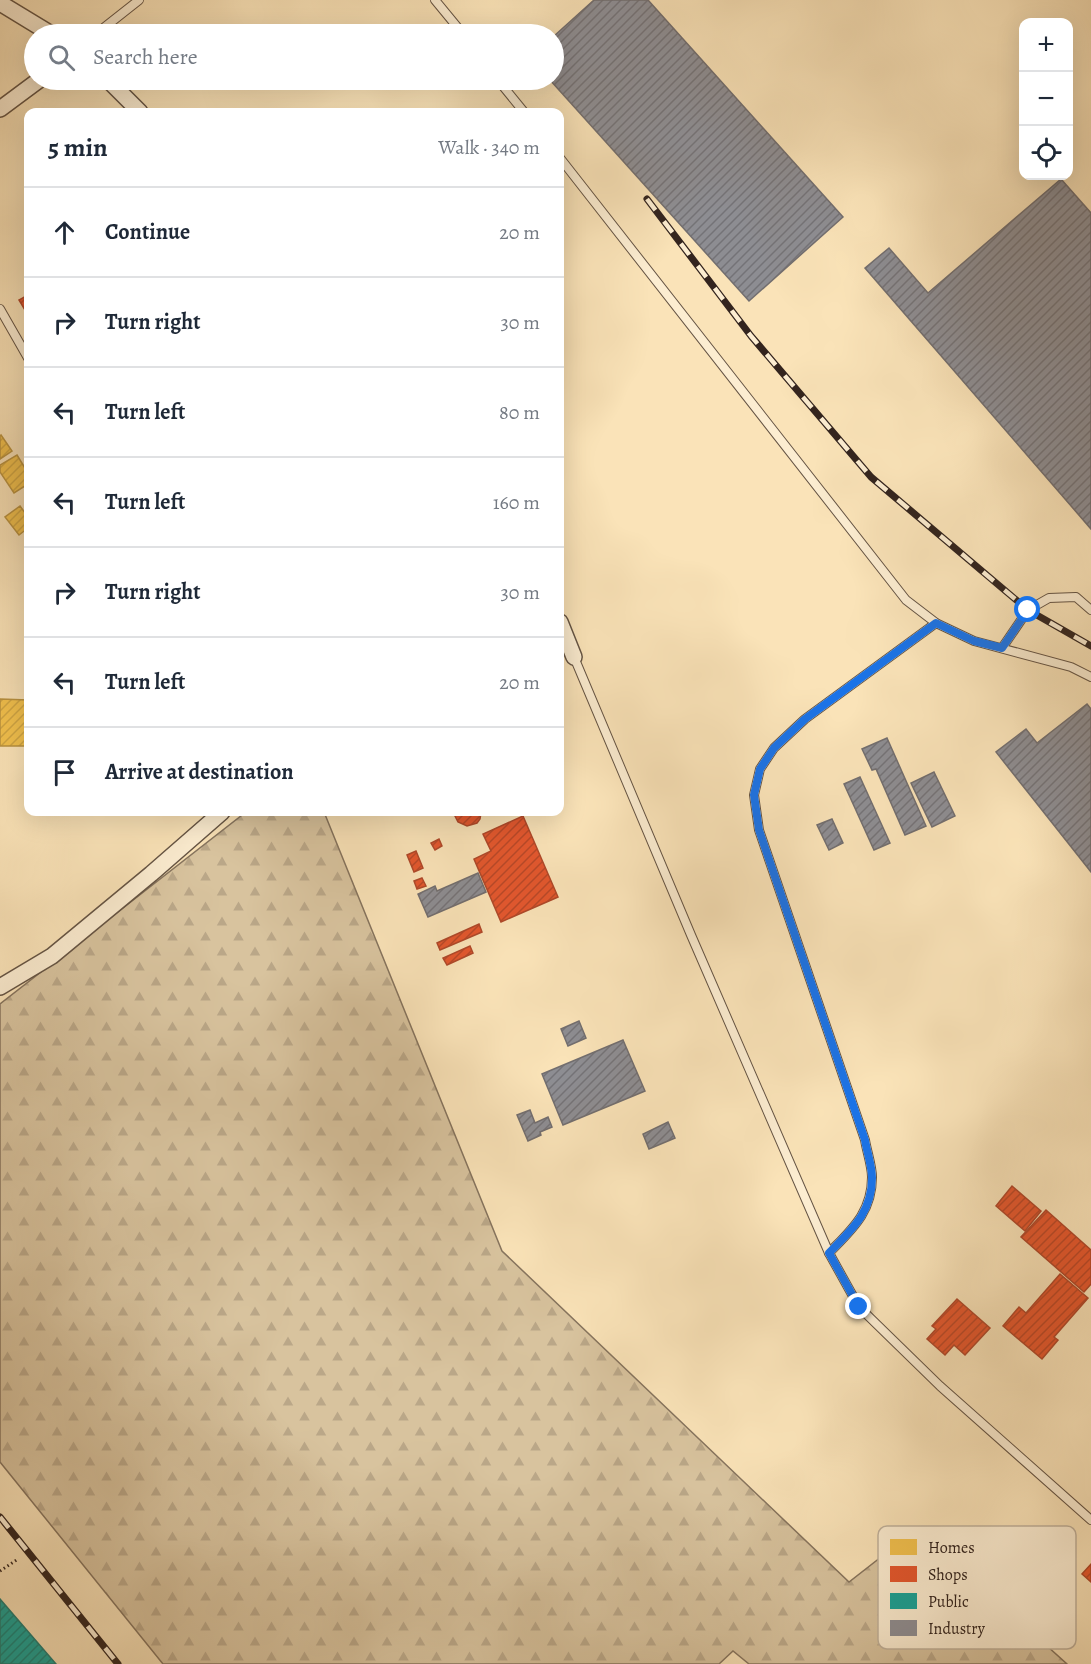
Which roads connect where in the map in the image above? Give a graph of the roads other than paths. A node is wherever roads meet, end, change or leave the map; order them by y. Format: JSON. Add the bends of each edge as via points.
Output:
{"nodes":[{"id":1,"x":138,"y":0,"type":"edge"},
{"id":2,"x":435,"y":0,"type":"edge"},
{"id":3,"x":0,"y":3,"type":"edge"},
{"id":4,"x":35,"y":24,"type":"edge"},
{"id":5,"x":108,"y":24,"type":"edge"},
{"id":6,"x":454,"y":24,"type":"edge"},
{"id":7,"x":26,"y":90,"type":"edge"},
{"id":8,"x":118,"y":90,"type":"edge"},
{"id":9,"x":506,"y":90,"type":"edge"},
{"id":10,"x":136,"y":108,"type":"edge"},
{"id":11,"x":521,"y":108,"type":"edge"},
{"id":12,"x":0,"y":109,"type":"edge"},
{"id":13,"x":564,"y":163,"type":"edge"},
{"id":14,"x":0,"y":309,"type":"edge"},
{"id":15,"x":24,"y":351,"type":"edge"},
{"id":16,"x":1091,"y":610,"type":"edge"},
{"id":17,"x":936,"y":623,"type":"junction"},
{"id":18,"x":564,"y":632,"type":"edge"},
{"id":19,"x":1002,"y":648,"type":"junction"},
{"id":20,"x":574,"y":657,"type":"joint"},
{"id":21,"x":1091,"y":677,"type":"edge"},
{"id":22,"x":217,"y":816,"type":"edge"},
{"id":23,"x":0,"y":987,"type":"edge"},
{"id":24,"x":829,"y":1253,"type":"junction"},
{"id":25,"x":1091,"y":1520,"type":"edge"}],
"edges":[{"from":1,"to":5,"type":"lane"},
{"from":2,"to":6,"type":"lane"},
{"from":3,"to":4,"type":"street"},
{"from":7,"to":12,"type":"street"},
{"from":8,"to":10,"type":"street"},
{"from":9,"to":11,"type":"lane"},
{"from":13,"to":17,"type":"lane","via":[[906,600]]},
{"from":14,"to":15,"type":"lane"},
{"from":16,"to":19,"type":"lane","via":[[1076,597],[1049,598],[1028,610]]},
{"from":17,"to":19,"type":"lane","via":[[974,641]]},
{"from":17,"to":24,"type":"lane","via":[[805,719],[774,748],[760,769],[754,795],[759,830],[865,1140],[872,1177],[869,1200],[860,1221]]},
{"from":18,"to":20,"type":"street"},
{"from":19,"to":21,"type":"lane","via":[[1071,667]]},
{"from":20,"to":24,"type":"lane"},
{"from":22,"to":23,"type":"street","via":[[52,956]]},
{"from":24,"to":25,"type":"lane","via":[[859,1307],[940,1386]]}]}
